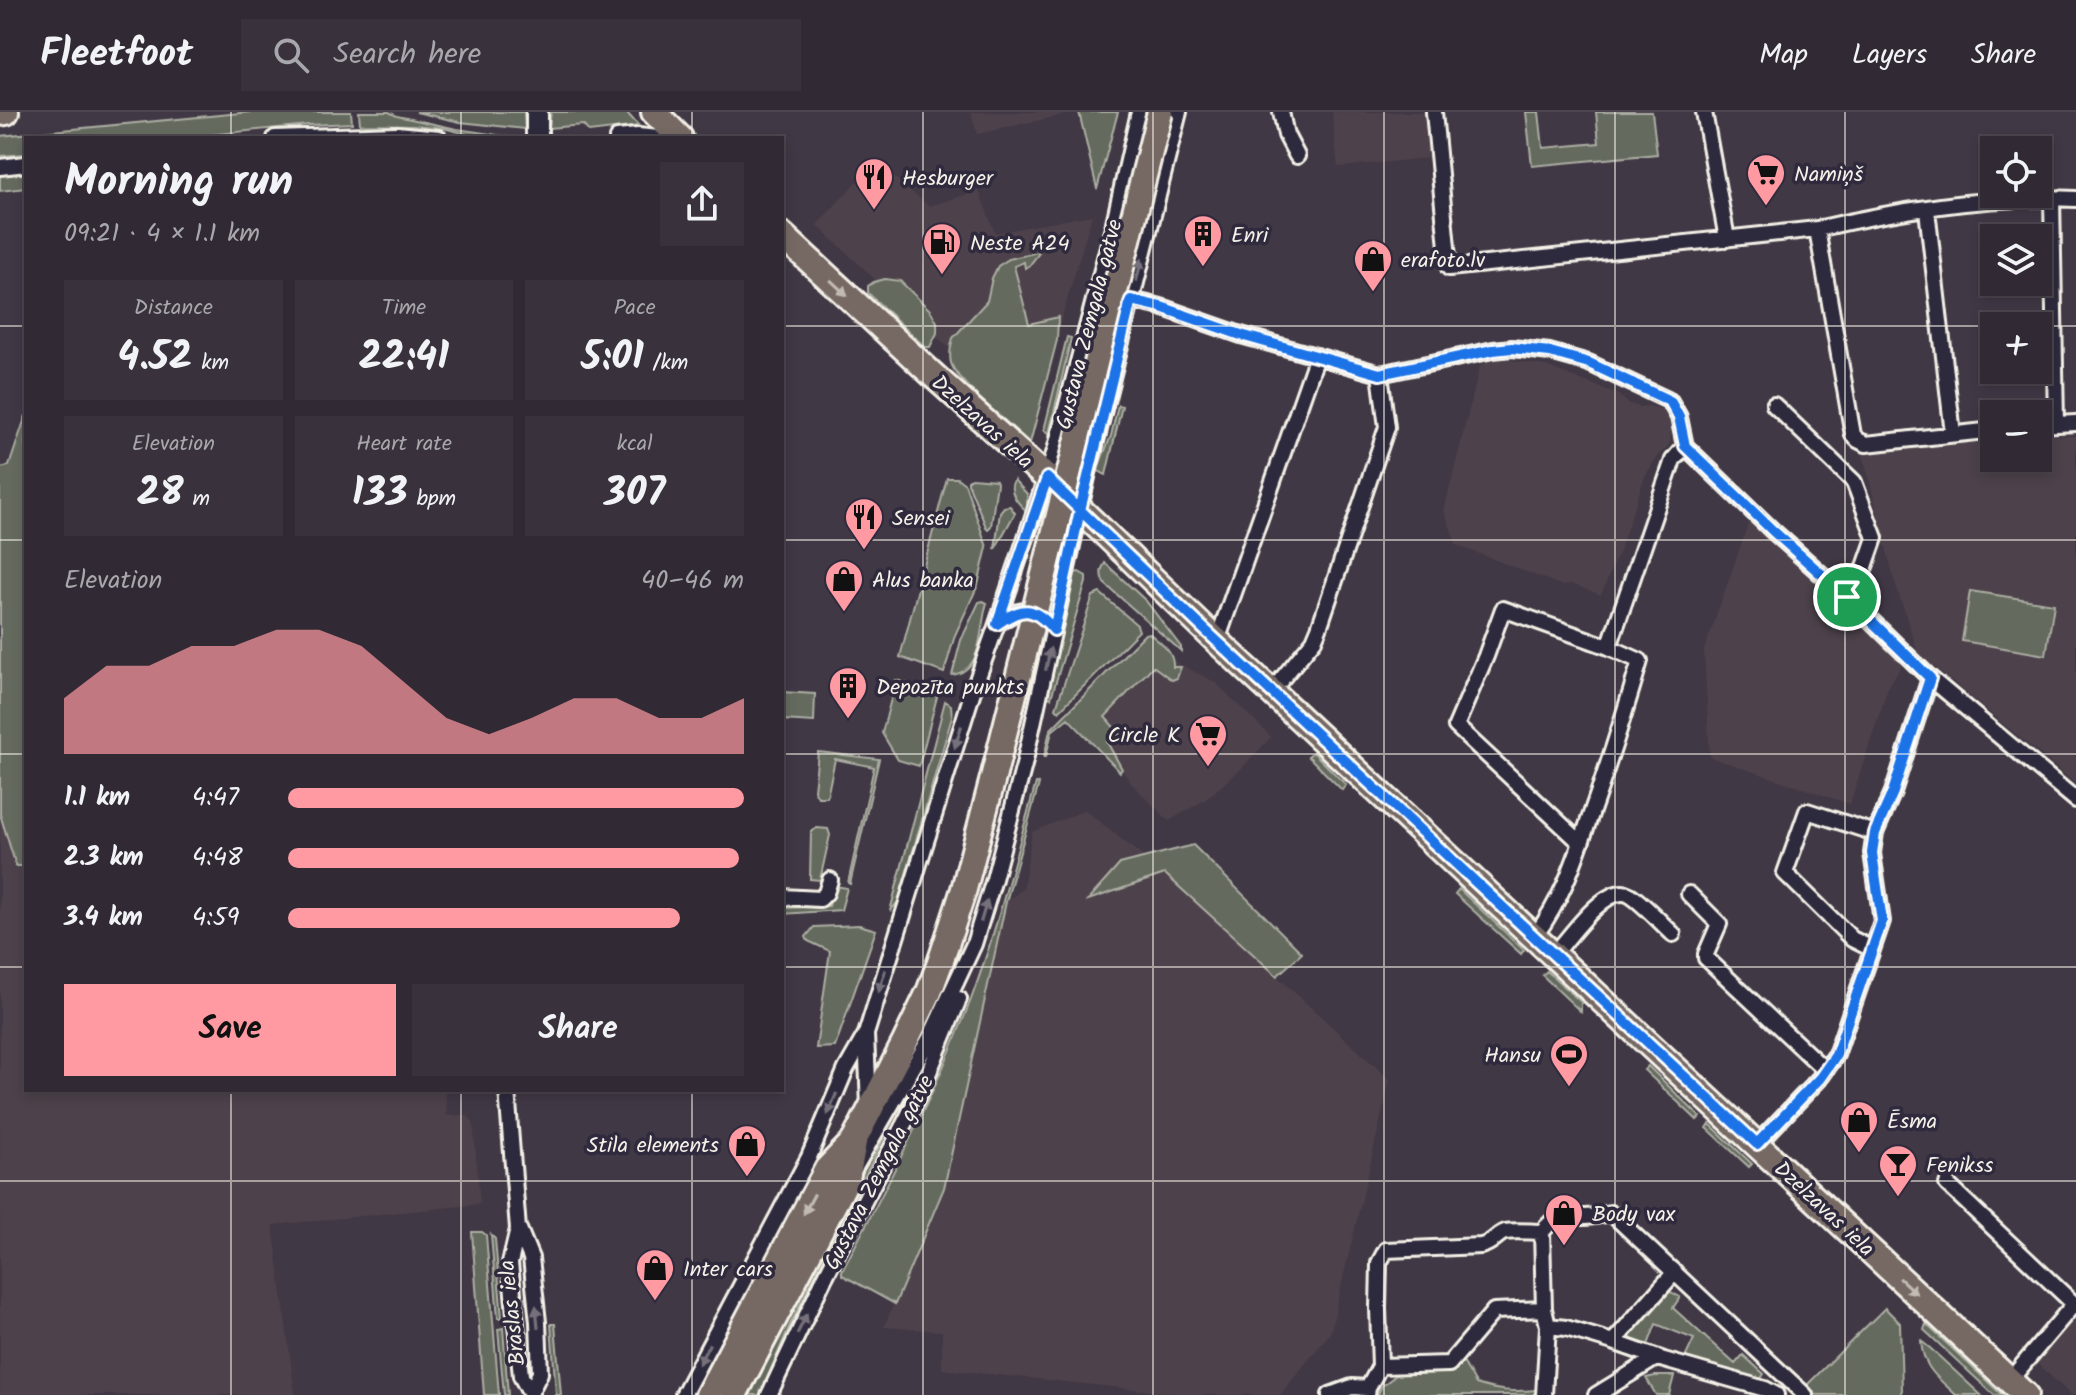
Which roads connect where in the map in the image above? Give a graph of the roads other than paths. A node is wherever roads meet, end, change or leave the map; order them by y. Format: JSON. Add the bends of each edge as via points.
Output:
{"nodes":[{"id":1,"x":537,"y":112,"type":"edge"},
{"id":2,"x":654,"y":112,"type":"edge"},
{"id":3,"x":1139,"y":112,"type":"edge"},
{"id":4,"x":1160,"y":112,"type":"edge"},
{"id":5,"x":1179,"y":112,"type":"edge"},
{"id":6,"x":1281,"y":112,"type":"edge"},
{"id":7,"x":1434,"y":112,"type":"edge"},
{"id":8,"x":1704,"y":112,"type":"edge"},
{"id":9,"x":329,"y":136,"type":"edge"},
{"id":10,"x":411,"y":136,"type":"edge"},
{"id":11,"x":537,"y":136,"type":"edge"},
{"id":12,"x":678,"y":136,"type":"edge"},
{"id":13,"x":1297,"y":156,"type":"dead end"},
{"id":14,"x":24,"y":164,"type":"edge"},
{"id":15,"x":0,"y":167,"type":"edge"},
{"id":16,"x":2052,"y":198,"type":"joint"},
{"id":17,"x":2076,"y":199,"type":"edge"},
{"id":18,"x":1980,"y":202,"type":"edge"},
{"id":19,"x":1927,"y":210,"type":"junction"},
{"id":20,"x":1817,"y":229,"type":"junction"},
{"id":21,"x":784,"y":237,"type":"edge"},
{"id":22,"x":1727,"y":239,"type":"junction"},
{"id":23,"x":1131,"y":300,"type":"junction"},
{"id":24,"x":1317,"y":356,"type":"junction"},
{"id":25,"x":1380,"y":374,"type":"junction"},
{"id":26,"x":1774,"y":405,"type":"dead end"},
{"id":27,"x":2052,"y":423,"type":"edge"},
{"id":28,"x":2056,"y":423,"type":"junction"},
{"id":29,"x":2076,"y":423,"type":"edge"},
{"id":30,"x":1980,"y":431,"type":"edge"},
{"id":31,"x":1953,"y":434,"type":"junction"},
{"id":32,"x":1685,"y":446,"type":"junction"},
{"id":33,"x":1047,"y":478,"type":"junction"},
{"id":34,"x":1080,"y":510,"type":"junction"},
{"id":35,"x":1847,"y":597,"type":"junction"},
{"id":36,"x":997,"y":624,"type":"junction"},
{"id":37,"x":1054,"y":630,"type":"junction"},
{"id":38,"x":1217,"y":641,"type":"junction"},
{"id":39,"x":1609,"y":647,"type":"junction"},
{"id":40,"x":1930,"y":678,"type":"junction"},
{"id":41,"x":1271,"y":692,"type":"junction"},
{"id":42,"x":2076,"y":800,"type":"edge"},
{"id":43,"x":1875,"y":833,"type":"junction"},
{"id":44,"x":1581,"y":843,"type":"junction"},
{"id":45,"x":830,"y":880,"type":"dead end"},
{"id":46,"x":1689,"y":894,"type":"dead end"},
{"id":47,"x":784,"y":897,"type":"edge"},
{"id":48,"x":1673,"y":934,"type":"dead end"},
{"id":49,"x":1535,"y":936,"type":"junction"},
{"id":50,"x":974,"y":944,"type":"junction"},
{"id":51,"x":1872,"y":949,"type":"junction"},
{"id":52,"x":1554,"y":955,"type":"junction"},
{"id":53,"x":866,"y":1034,"type":"junction"},
{"id":54,"x":1825,"y":1070,"type":"junction"},
{"id":55,"x":507,"y":1092,"type":"edge"},
{"id":56,"x":869,"y":1112,"type":"junction"},
{"id":57,"x":854,"y":1141,"type":"junction"},
{"id":58,"x":1757,"y":1144,"type":"junction"},
{"id":59,"x":847,"y":1179,"type":"junction"},
{"id":60,"x":1947,"y":1184,"type":"dead end"},
{"id":61,"x":518,"y":1229,"type":"junction"},
{"id":62,"x":1542,"y":1232,"type":"junction"},
{"id":63,"x":1675,"y":1272,"type":"junction"},
{"id":64,"x":2075,"y":1303,"type":"edge"},
{"id":65,"x":1544,"y":1309,"type":"junction"},
{"id":66,"x":1548,"y":1326,"type":"junction"},
{"id":67,"x":1613,"y":1342,"type":"junction"},
{"id":68,"x":1656,"y":1358,"type":"junction"},
{"id":69,"x":1380,"y":1366,"type":"junction"},
{"id":70,"x":2017,"y":1388,"type":"edge"},
{"id":71,"x":1368,"y":1392,"type":"edge"},
{"id":72,"x":530,"y":1394,"type":"edge"},
{"id":73,"x":683,"y":1395,"type":"edge"},
{"id":74,"x":708,"y":1395,"type":"edge"},
{"id":75,"x":734,"y":1395,"type":"edge"},
{"id":76,"x":769,"y":1395,"type":"edge"},
{"id":77,"x":1330,"y":1395,"type":"edge"},
{"id":78,"x":1544,"y":1395,"type":"edge"},
{"id":79,"x":1596,"y":1395,"type":"edge"},
{"id":80,"x":1776,"y":1395,"type":"edge"},
{"id":81,"x":1803,"y":1395,"type":"edge"}],
"edges":[{"from":1,"to":11,"type":"street"},
{"from":2,"to":12,"type":"main road"},
{"from":3,"to":33,"type":"street","name":"Gustava Zemgala gatve"},
{"from":4,"to":56,"type":"main road","name":"Gustava Zemgala gatve","bridge":true,"via":[[964,889],[923,1005]]},
{"from":23,"to":5,"type":"street","name":"Gustava Zemgala gatve","one_way":true},
{"from":6,"to":13,"type":"street"},
{"from":7,"to":22,"type":"street","via":[[1449,268]]},
{"from":8,"to":22,"type":"street"},
{"from":9,"to":10,"type":"street"},
{"from":14,"to":15,"type":"street"},
{"from":16,"to":17,"type":"street"},
{"from":16,"to":28,"type":"street"},
{"from":18,"to":19,"type":"street"},
{"from":19,"to":20,"type":"street"},
{"from":19,"to":31,"type":"street"},
{"from":20,"to":22,"type":"street"},
{"from":20,"to":31,"type":"street","via":[[1853,435],[1866,444]]},
{"from":21,"to":33,"type":"main road","name":"Dzelzavas iela","one_way":true},
{"from":23,"to":24,"type":"street"},
{"from":23,"to":34,"type":"street","name":"Gustava Zemgala gatve"},
{"from":24,"to":25,"type":"street"},
{"from":24,"to":38,"type":"street"},
{"from":25,"to":32,"type":"street","via":[[1493,350],[1550,352],[1589,363],[1670,401]]},
{"from":25,"to":41,"type":"street","via":[[1387,427],[1319,628]]},
{"from":26,"to":35,"type":"street","via":[[1854,482],[1875,538],[1861,578]]},
{"from":27,"to":28,"type":"street"},
{"from":28,"to":29,"type":"street"},
{"from":30,"to":31,"type":"street"},
{"from":32,"to":35,"type":"street"},
{"from":32,"to":39,"type":"street","via":[[1673,460]]},
{"from":33,"to":34,"type":"main road","name":"Dzelzavas iela"},
{"from":33,"to":36,"type":"street","name":"Gustava Zemgala gatve"},
{"from":34,"to":37,"type":"street","name":"Gustava Zemgala gatve"},
{"from":34,"to":38,"type":"main road","name":"Dzelzavas iela"},
{"from":35,"to":40,"type":"street"},
{"from":36,"to":37,"type":"street","via":[[1026,611],[1039,614]]},
{"from":36,"to":53,"type":"street","name":"Gustava Zemgala gatve","one_way":true},
{"from":50,"to":37,"type":"street","name":"Gustava Zemgala gatve","one_way":true,"via":[[1024,765]]},
{"from":38,"to":41,"type":"main road","name":"Dzelzavas iela"},
{"from":39,"to":44,"type":"street","via":[[1640,661]]},
{"from":39,"to":44,"type":"street","via":[[1503,609],[1456,726]]},
{"from":40,"to":42,"type":"street"},
{"from":40,"to":43,"type":"street"},
{"from":41,"to":49,"type":"main road","name":"Dzelzavas iela"},
{"from":43,"to":51,"type":"street","via":[[1872,853],[1882,921]]},
{"from":43,"to":51,"type":"street","via":[[1807,811],[1785,873],[1852,939]]},
{"from":44,"to":49,"type":"street","via":[[1566,885]]},
{"from":45,"to":47,"type":"street","via":[[820,899]]},
{"from":46,"to":54,"type":"street","via":[[1719,924],[1706,958]]},
{"from":48,"to":52,"type":"street","via":[[1628,894],[1616,892]]},
{"from":49,"to":52,"type":"main road","name":"Dzelzavas iela"},
{"from":50,"to":59,"type":"street","name":"Gustava Zemgala gatve","via":[[930,1038]]},
{"from":76,"to":50,"type":"street","name":"Gustava Zemgala gatve","one_way":true,"via":[[922,1089],[966,980]]},
{"from":51,"to":54,"type":"street","via":[[1836,1055]]},
{"from":52,"to":58,"type":"main road","name":"Dzelzavas iela"},
{"from":53,"to":56,"type":"street","name":"Gustava Zemgala gatve"},
{"from":53,"to":73,"type":"street","name":"Gustava Zemgala gatve","one_way":true,"via":[[809,1157]]},
{"from":54,"to":58,"type":"street"},
{"from":55,"to":61,"type":"street","name":"Braslas iela"},
{"from":56,"to":57,"type":"main road","name":"Gustava Zemgala gatve"},
{"from":57,"to":59,"type":"main road","name":"Gustava Zemgala gatve"},
{"from":57,"to":74,"type":"main road","name":"Gustava Zemgala gatve","one_way":true,"via":[[827,1169]]},
{"from":58,"to":70,"type":"main road","name":"Dzelzavas iela","one_way":true},
{"from":59,"to":75,"type":"main road","name":"Gustava Zemgala gatve"},
{"from":60,"to":64,"type":"street"},
{"from":61,"to":72,"type":"street","name":"Braslas iela","via":[[510,1263],[521,1376]]},
{"from":72,"to":61,"type":"street","name":"Braslas iela","one_way":true,"via":[[540,1373],[538,1322],[531,1258]]},
{"from":62,"to":63,"type":"street","via":[[1550,1221],[1567,1215],[1611,1213]]},
{"from":62,"to":65,"type":"street"},
{"from":62,"to":69,"type":"street","via":[[1504,1232],[1481,1246],[1386,1250],[1379,1263]]},
{"from":63,"to":67,"type":"street"},
{"from":63,"to":81,"type":"street"},
{"from":64,"to":70,"type":"street"},
{"from":65,"to":66,"type":"street"},
{"from":65,"to":69,"type":"street","via":[[1494,1311],[1449,1364]]},
{"from":66,"to":67,"type":"street"},
{"from":66,"to":78,"type":"street"},
{"from":67,"to":68,"type":"street"},
{"from":68,"to":79,"type":"street"},
{"from":68,"to":80,"type":"street"},
{"from":69,"to":71,"type":"street"},
{"from":71,"to":77,"type":"street","via":[[1352,1387]]}]}
